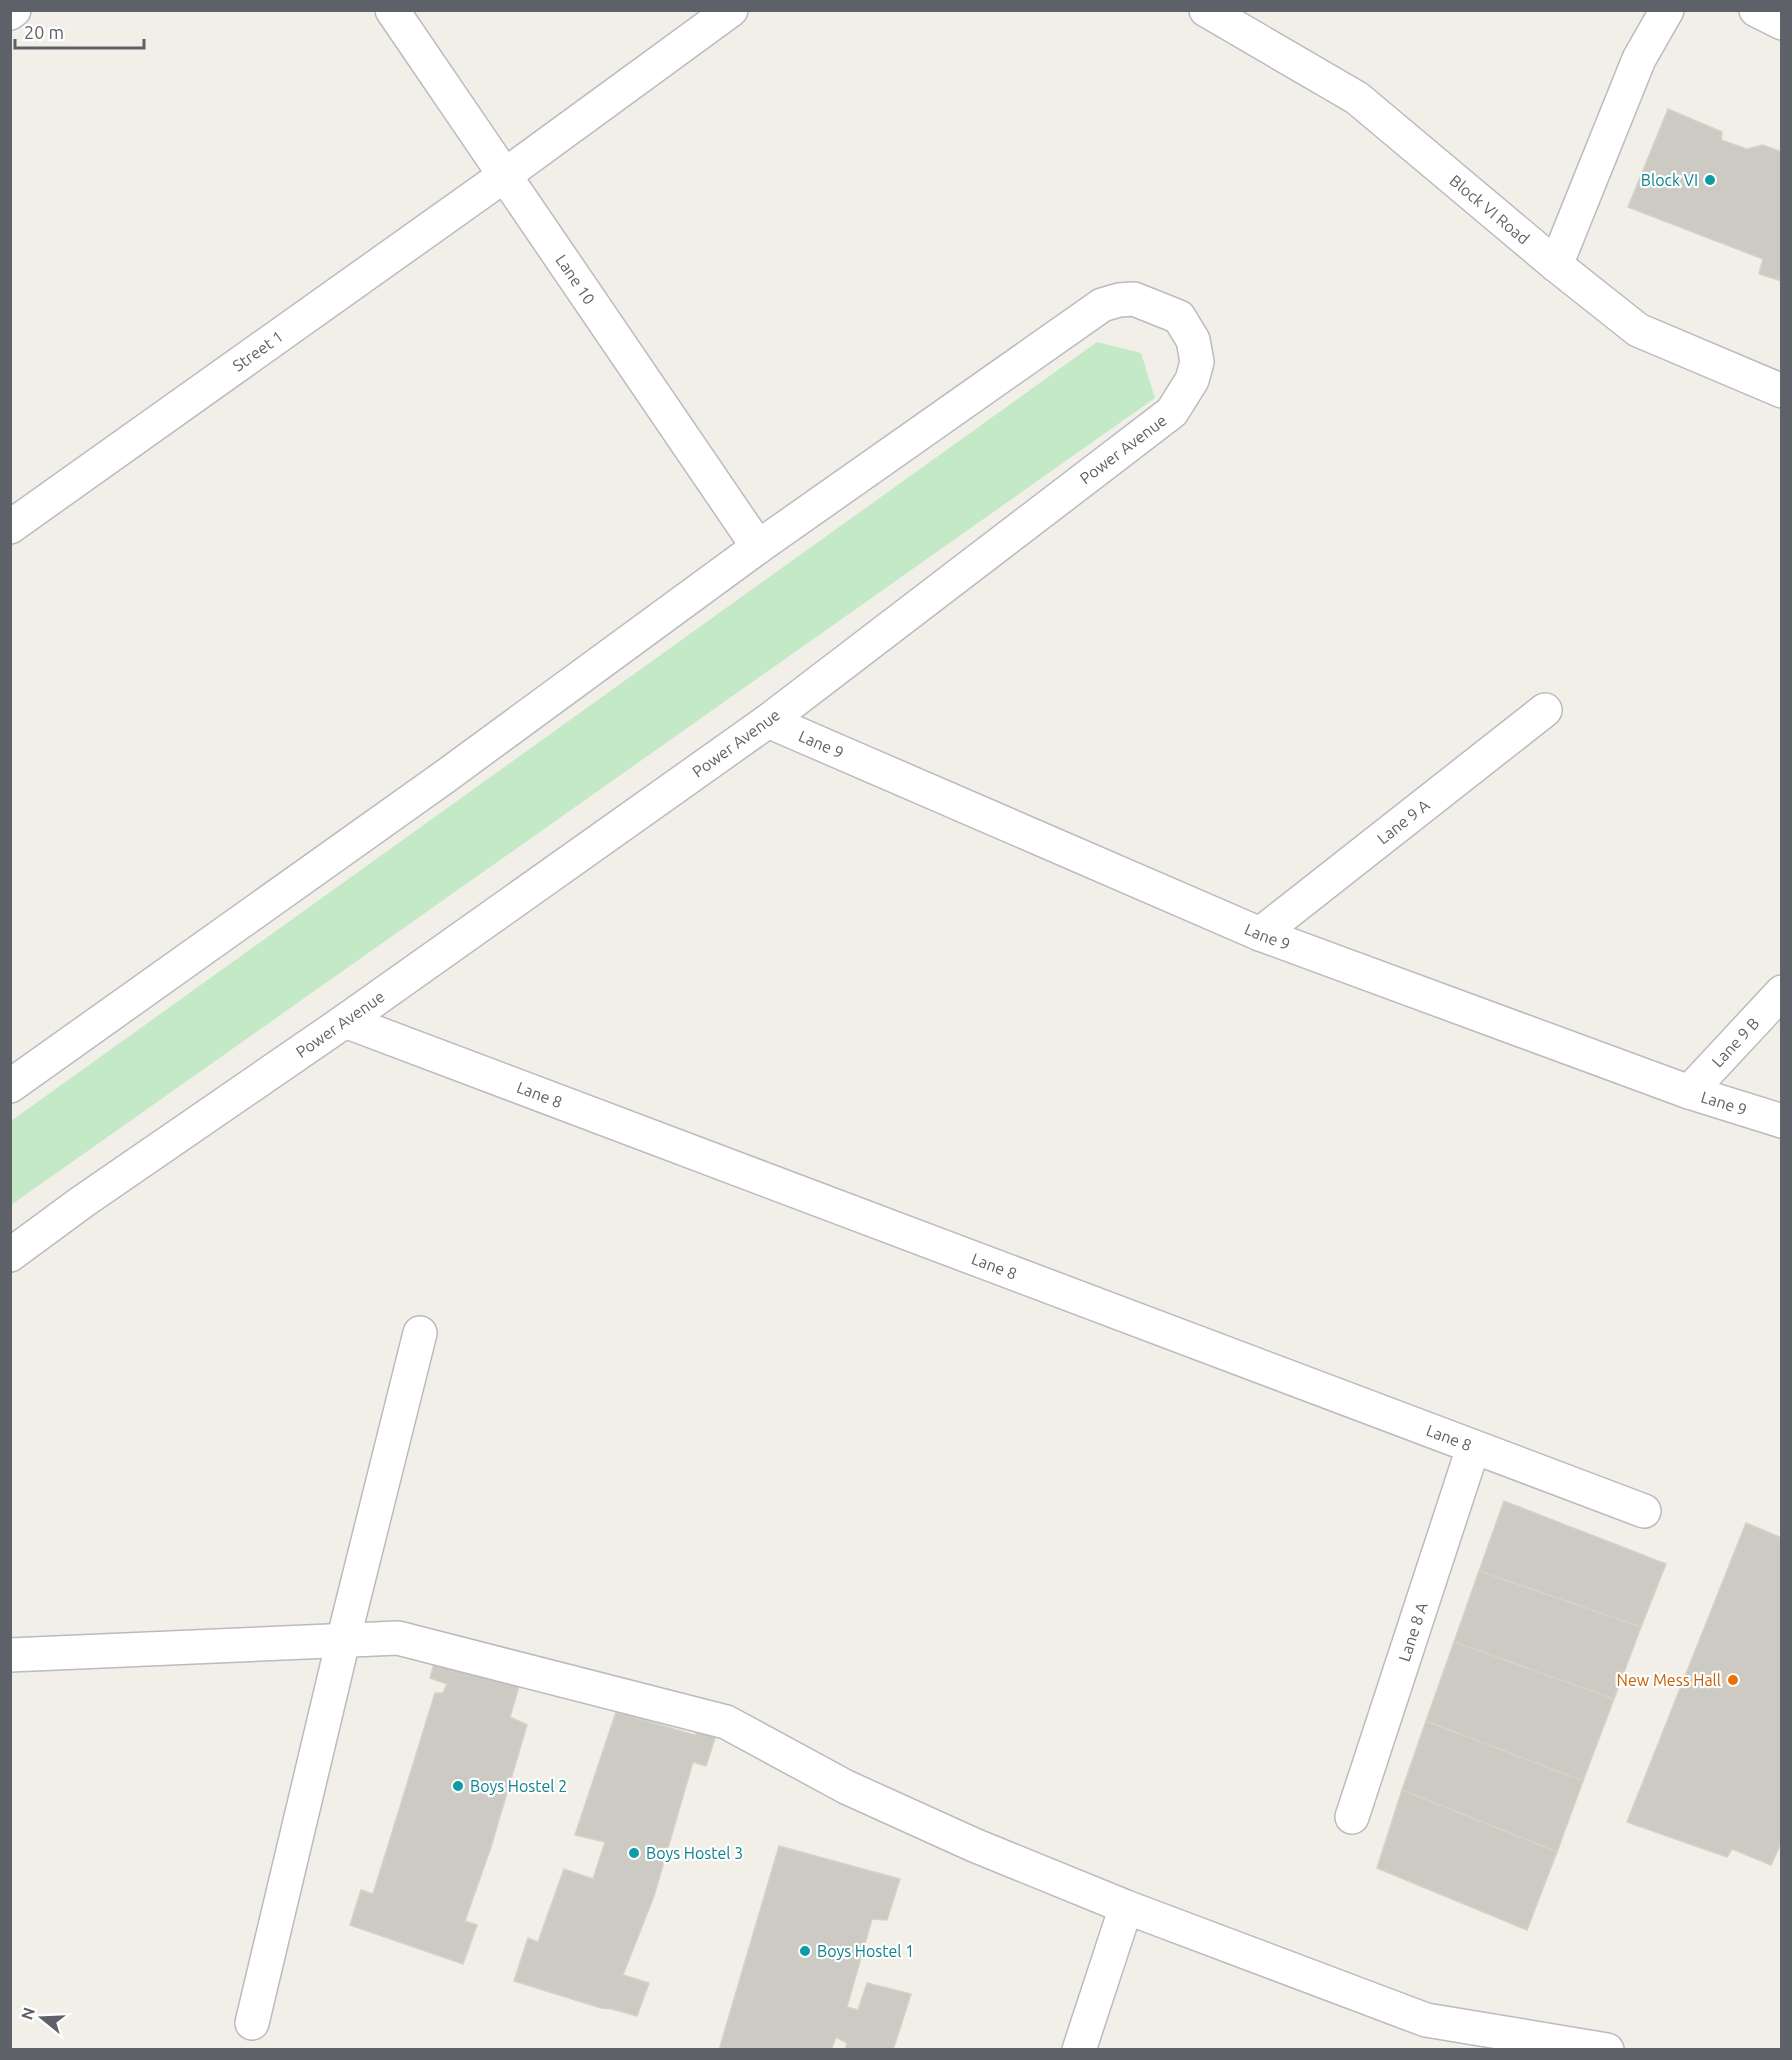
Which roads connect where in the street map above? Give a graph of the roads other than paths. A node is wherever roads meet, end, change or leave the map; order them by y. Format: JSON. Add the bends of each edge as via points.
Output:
{"nodes":[{"id":1,"x":392,"y":10,"type":"edge"},
{"id":2,"x":731,"y":10,"type":"edge"},
{"id":3,"x":1206,"y":10,"type":"edge"},
{"id":4,"x":1667,"y":10,"type":"edge"},
{"id":5,"x":1756,"y":10,"type":"edge"},
{"id":6,"x":1782,"y":23,"type":"edge"},
{"id":7,"x":505,"y":175,"type":"junction"},
{"id":8,"x":1556,"y":265,"type":"junction"},
{"id":9,"x":1782,"y":392,"type":"edge"},
{"id":10,"x":10,"y":527,"type":"edge"},
{"id":11,"x":758,"y":547,"type":"junction"},
{"id":12,"x":1545,"y":710,"type":"dead end"},
{"id":13,"x":768,"y":721,"type":"junction"},
{"id":14,"x":1260,"y":934,"type":"junction"},
{"id":15,"x":1782,"y":992,"type":"edge"},
{"id":16,"x":345,"y":1021,"type":"junction"},
{"id":17,"x":10,"y":1086,"type":"edge"},
{"id":18,"x":1689,"y":1092,"type":"junction"},
{"id":19,"x":1782,"y":1121,"type":"edge"},
{"id":20,"x":10,"y":1256,"type":"edge"},
{"id":21,"x":420,"y":1333,"type":"dead end"},
{"id":22,"x":1473,"y":1448,"type":"junction"},
{"id":23,"x":1644,"y":1512,"type":"dead end"},
{"id":24,"x":343,"y":1641,"type":"junction"},
{"id":25,"x":10,"y":1655,"type":"edge"},
{"id":26,"x":1352,"y":1817,"type":"dead end"},
{"id":27,"x":1126,"y":1907,"type":"junction"},
{"id":28,"x":252,"y":2023,"type":"dead end"},
{"id":29,"x":1080,"y":2049,"type":"edge"},
{"id":30,"x":1607,"y":2049,"type":"edge"}],
"edges":[{"from":1,"to":7,"type":"street","name":"Lane 10"},
{"from":2,"to":7,"type":"street","name":"Street 1"},
{"from":3,"to":8,"type":"street","name":"Block VI Road","via":[[1357,98]]},
{"from":4,"to":8,"type":"street","via":[[1639,59]]},
{"from":5,"to":6,"type":"street"},
{"from":7,"to":10,"type":"street","name":"Street 1"},
{"from":7,"to":11,"type":"street","name":"Lane 10"},
{"from":8,"to":9,"type":"street","name":"Block VI Road","via":[[1638,330]]},
{"from":11,"to":13,"type":"street","name":"Power Avenue","via":[[1102,305],[1134,299],[1179,317],[1193,340],[1197,362],[1192,380],[1172,412]]},
{"from":11,"to":17,"type":"street","name":"Power Avenue","via":[[443,778]]},
{"from":12,"to":14,"type":"street","name":"Lane 9 A"},
{"from":13,"to":14,"type":"street","name":"Lane 9"},
{"from":13,"to":16,"type":"street","name":"Power Avenue"},
{"from":14,"to":18,"type":"street","name":"Lane 9"},
{"from":15,"to":18,"type":"street","name":"Lane 9 B"},
{"from":16,"to":20,"type":"street","name":"Power Avenue"},
{"from":16,"to":22,"type":"street","name":"Lane 8"},
{"from":18,"to":19,"type":"street","name":"Lane 9"},
{"from":21,"to":24,"type":"street"},
{"from":22,"to":23,"type":"street","name":"Lane 8"},
{"from":22,"to":26,"type":"street","name":"Lane 8 A"},
{"from":24,"to":25,"type":"street"},
{"from":24,"to":27,"type":"street","via":[[398,1638],[726,1722],[846,1787]]},
{"from":24,"to":28,"type":"street"},
{"from":27,"to":29,"type":"street"},
{"from":27,"to":30,"type":"street","via":[[1426,2020]]}]}
